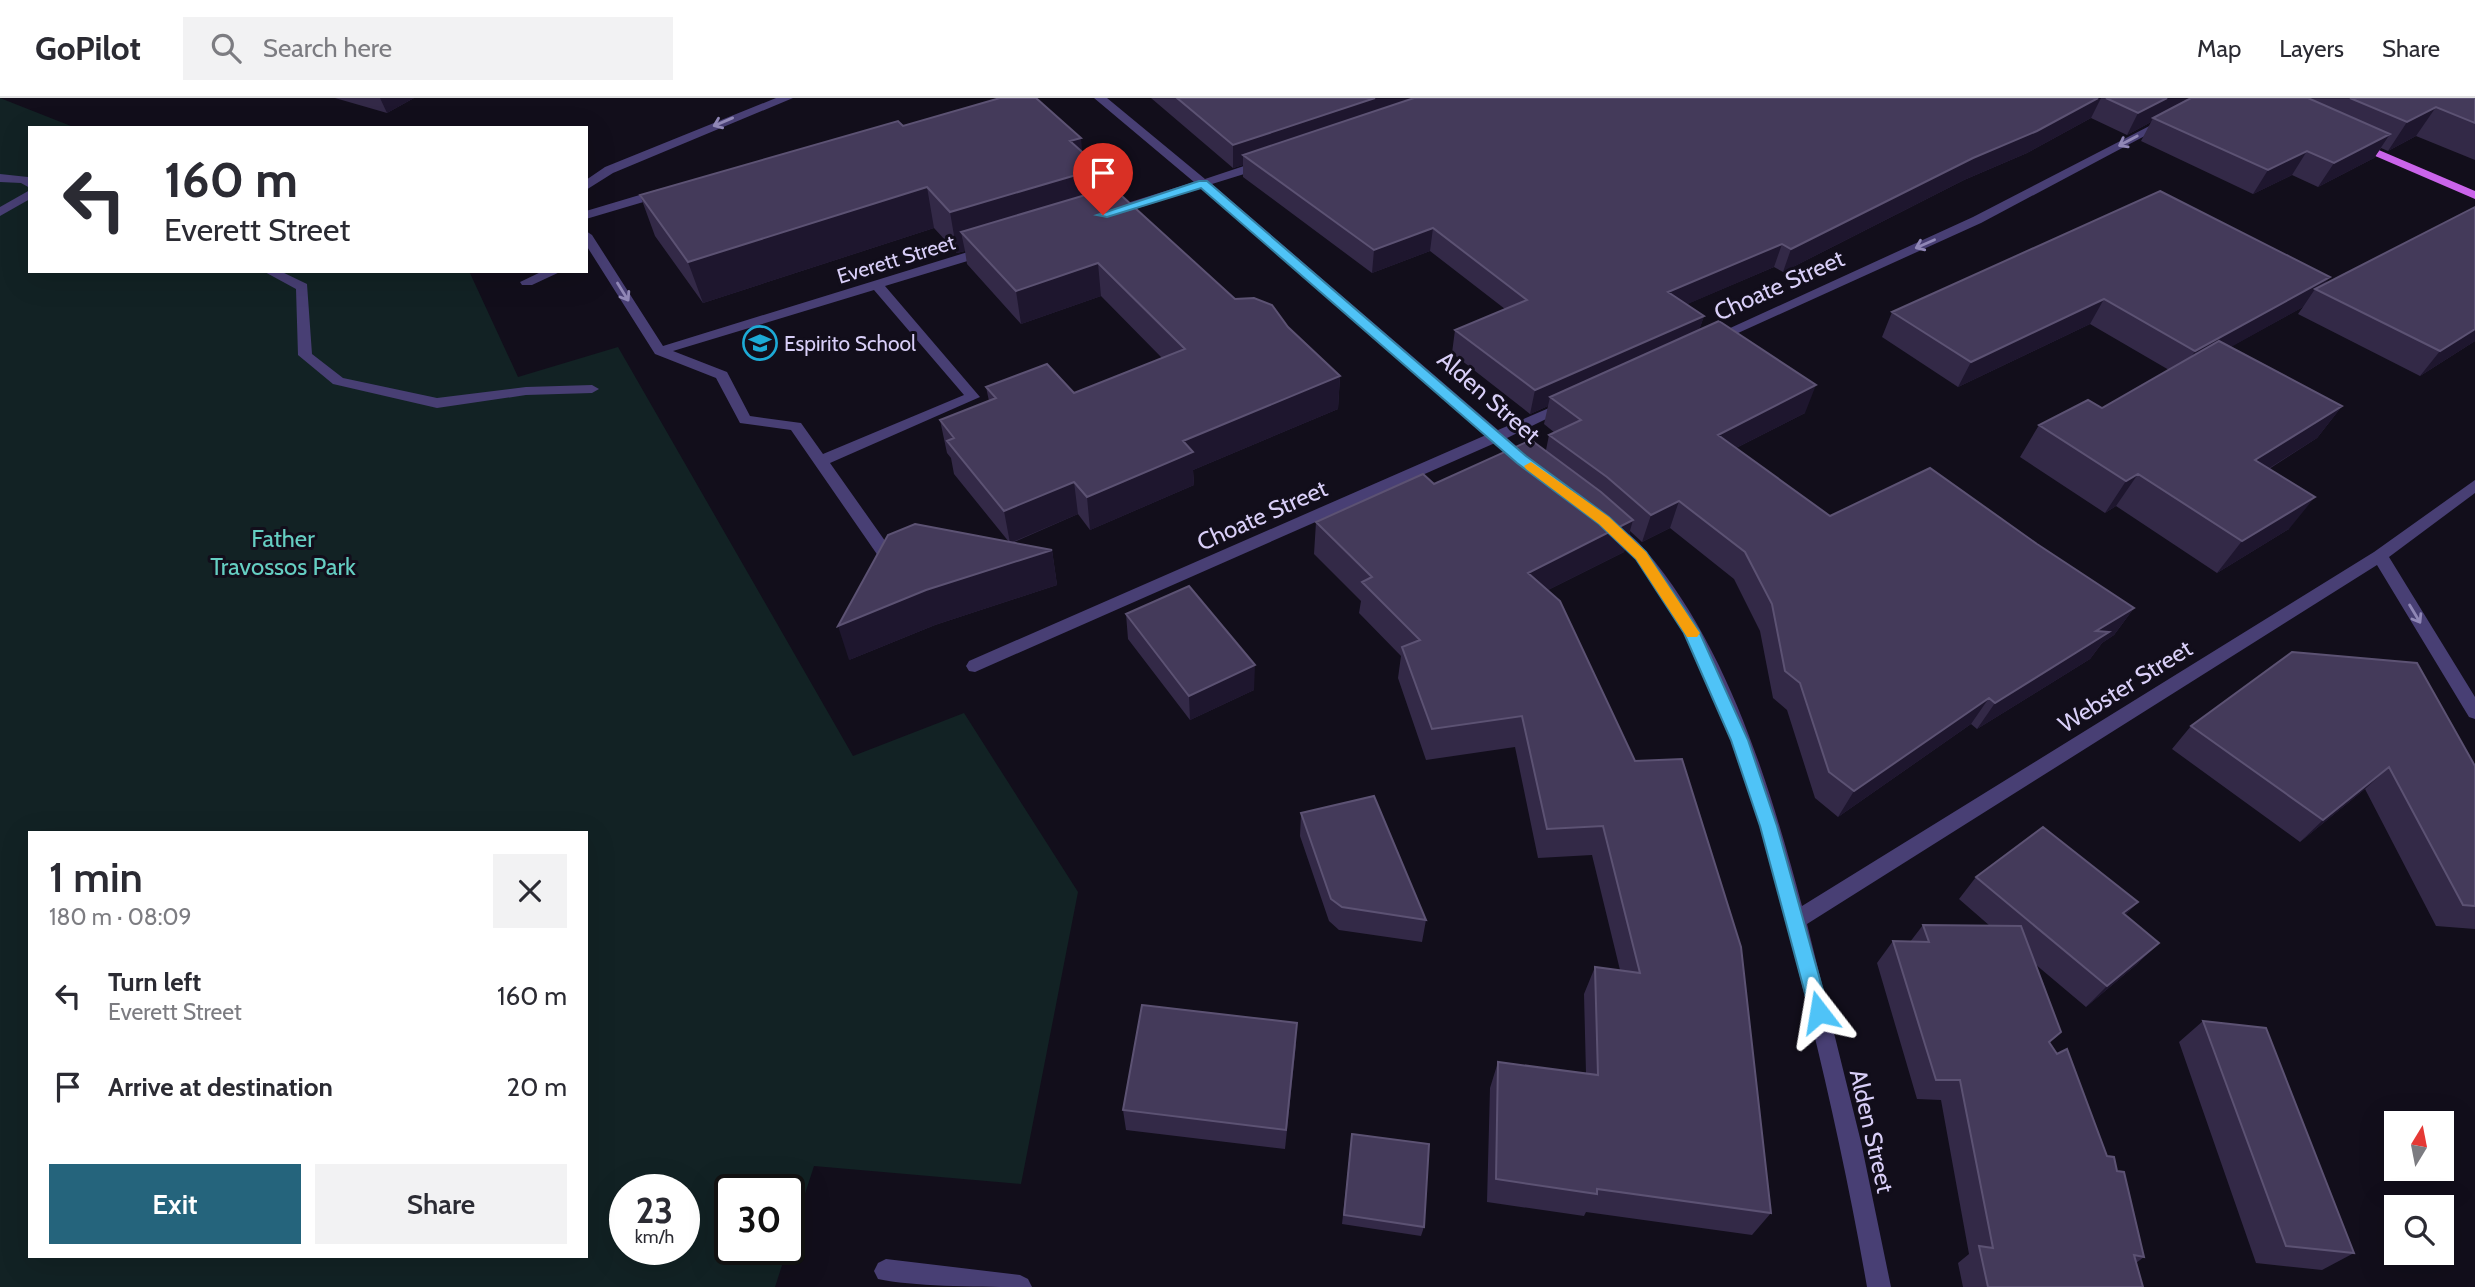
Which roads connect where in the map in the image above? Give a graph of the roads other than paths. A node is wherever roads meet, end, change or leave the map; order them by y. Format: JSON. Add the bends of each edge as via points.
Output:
{"nodes":[{"id":1,"x":787,"y":98,"type":"edge"},
{"id":2,"x":1100,"y":98,"type":"edge"},
{"id":3,"x":2181,"y":113,"type":"edge"},
{"id":4,"x":2350,"y":141,"type":"edge"},
{"id":5,"x":1283,"y":157,"type":"edge"},
{"id":6,"x":0,"y":178,"type":"edge"},
{"id":7,"x":28,"y":183,"type":"edge"},
{"id":8,"x":1203,"y":184,"type":"junction"},
{"id":9,"x":588,"y":185,"type":"edge"},
{"id":10,"x":676,"y":188,"type":"edge"},
{"id":11,"x":2475,"y":195,"type":"edge"},
{"id":12,"x":24,"y":205,"type":"edge"},
{"id":13,"x":0,"y":212,"type":"edge"},
{"id":14,"x":588,"y":214,"type":"edge"},
{"id":15,"x":1099,"y":216,"type":"edge"},
{"id":16,"x":1007,"y":244,"type":"edge"},
{"id":17,"x":593,"y":258,"type":"edge"},
{"id":18,"x":274,"y":273,"type":"edge"},
{"id":19,"x":551,"y":273,"type":"edge"},
{"id":20,"x":527,"y":282,"type":"dead end"},
{"id":21,"x":877,"y":285,"type":"junction"},
{"id":22,"x":1699,"y":346,"type":"edge"},
{"id":23,"x":660,"y":351,"type":"junction"},
{"id":24,"x":592,"y":389,"type":"dead end"},
{"id":25,"x":1585,"y":397,"type":"edge"},
{"id":26,"x":1497,"y":437,"type":"junction"},
{"id":27,"x":821,"y":461,"type":"junction"},
{"id":28,"x":1542,"y":474,"type":"edge"},
{"id":29,"x":2475,"y":485,"type":"edge"},
{"id":30,"x":1594,"y":513,"type":"edge"},
{"id":31,"x":2380,"y":556,"type":"junction"},
{"id":32,"x":889,"y":559,"type":"edge"},
{"id":33,"x":975,"y":666,"type":"dead end"},
{"id":34,"x":2475,"y":712,"type":"edge"},
{"id":35,"x":1796,"y":921,"type":"junction"},
{"id":36,"x":886,"y":1271,"type":"dead end"},
{"id":37,"x":1020,"y":1287,"type":"edge"},
{"id":38,"x":1879,"y":1287,"type":"edge"}],
"edges":[{"from":1,"to":9,"type":"street","one_way":true,"via":[[609,170]]},
{"from":2,"to":8,"type":"street","name":"Alden Street"},
{"from":3,"to":22,"type":"street","name":"Choate Street","one_way":true,"via":[[1977,220]]},
{"from":4,"to":11,"type":"main road"},
{"from":5,"to":8,"type":"street"},
{"from":6,"to":7,"type":"street"},
{"from":8,"to":15,"type":"street"},
{"from":8,"to":26,"type":"street","name":"Alden Street"},
{"from":10,"to":14,"type":"street"},
{"from":12,"to":13,"type":"street"},
{"from":16,"to":21,"type":"street","name":"Everett Street"},
{"from":17,"to":23,"type":"street","one_way":true},
{"from":18,"to":24,"type":"street","via":[[302,287],[305,355],[338,381],[437,403],[526,391]]},
{"from":19,"to":20,"type":"street"},
{"from":21,"to":23,"type":"street","name":"Everett Street"},
{"from":21,"to":27,"type":"street","via":[[973,397]]},
{"from":23,"to":27,"type":"street","via":[[722,375],[745,420],[796,426]]},
{"from":25,"to":26,"type":"street","name":"Choate Street"},
{"from":26,"to":28,"type":"street","name":"Alden Street"},
{"from":26,"to":33,"type":"street","name":"Choate Street"},
{"from":27,"to":32,"type":"street"},
{"from":29,"to":31,"type":"street","name":"Webster Street"},
{"from":30,"to":35,"type":"street","name":"Alden Street","via":[[1647,563],[1681,613],[1708,665],[1762,804]]},
{"from":31,"to":34,"type":"street","one_way":true},
{"from":31,"to":35,"type":"street","name":"Webster Street"},
{"from":35,"to":38,"type":"street","name":"Alden Street","via":[[1848,1134]]},
{"from":36,"to":37,"type":"street"}]}
